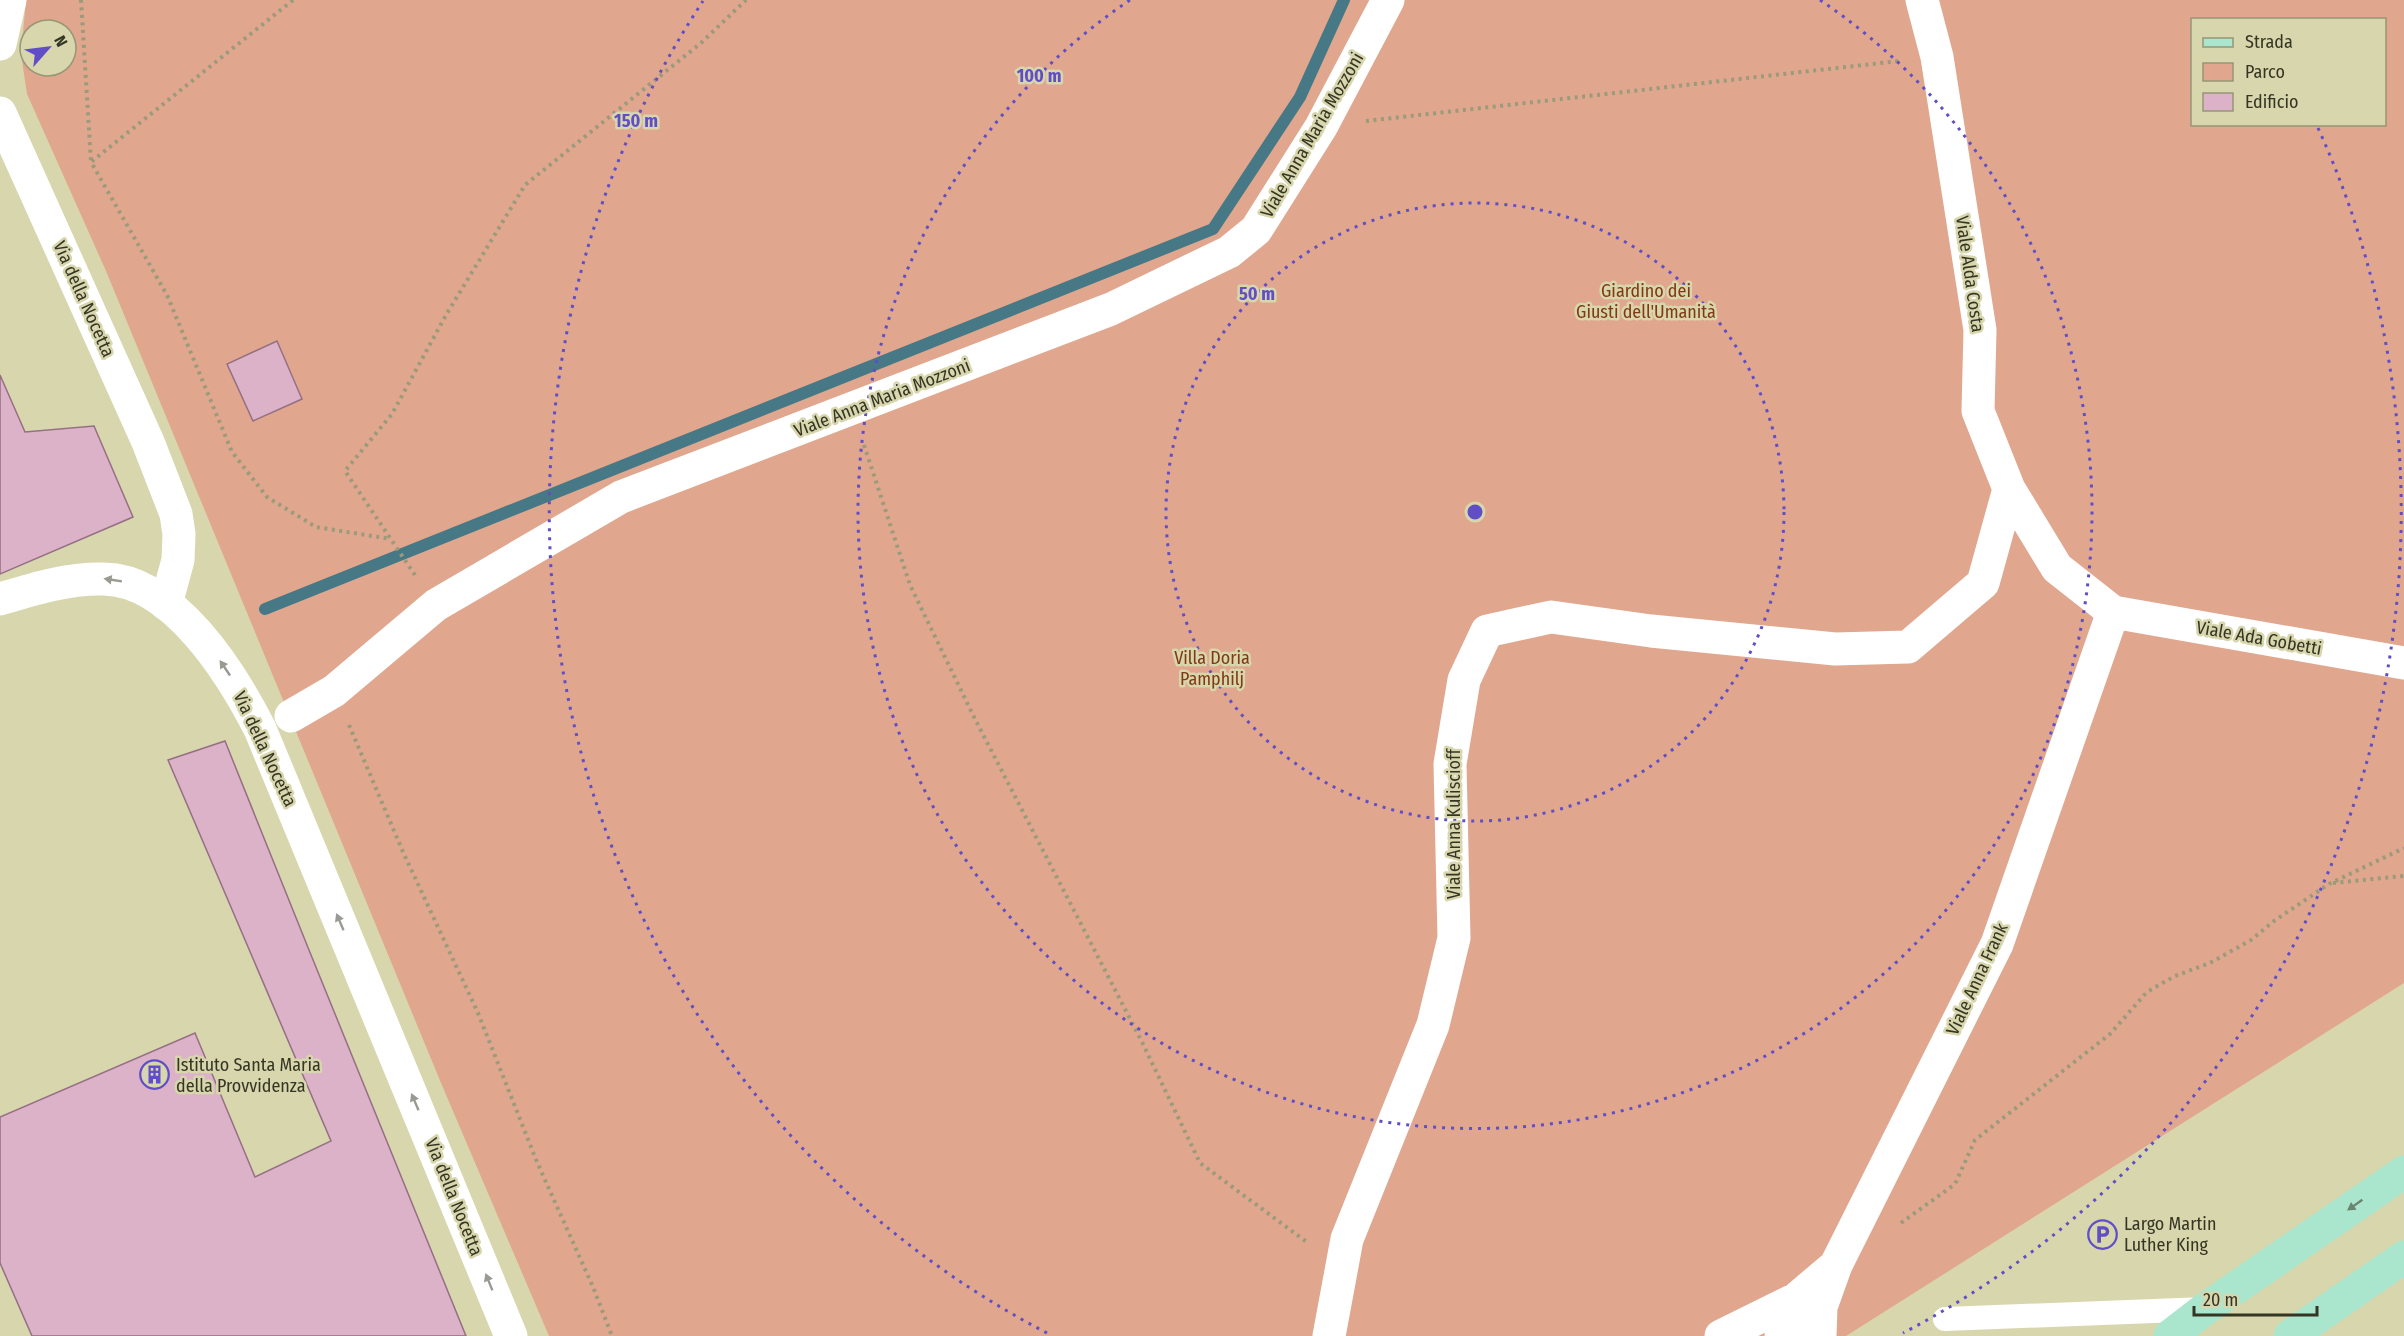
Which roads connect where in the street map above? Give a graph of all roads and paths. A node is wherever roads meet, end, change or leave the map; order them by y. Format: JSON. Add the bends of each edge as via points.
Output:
{"nodes":[{"id":1,"x":10,"y":0,"type":"edge"},
{"id":2,"x":81,"y":0,"type":"edge"},
{"id":3,"x":293,"y":0,"type":"edge"},
{"id":4,"x":746,"y":0,"type":"edge"},
{"id":5,"x":1388,"y":0,"type":"edge"},
{"id":6,"x":1922,"y":0,"type":"edge"},
{"id":7,"x":0,"y":44,"type":"edge"},
{"id":8,"x":1937,"y":57,"type":"junction"},
{"id":9,"x":0,"y":113,"type":"edge"},
{"id":10,"x":1321,"y":127,"type":"junction"},
{"id":11,"x":92,"y":162,"type":"junction"},
{"id":12,"x":851,"y":411,"type":"junction"},
{"id":13,"x":2009,"y":489,"type":"junction"},
{"id":14,"x":392,"y":541,"type":"junction"},
{"id":15,"x":408,"y":563,"type":"dead end"},
{"id":16,"x":0,"y":599,"type":"edge"},
{"id":17,"x":166,"y":604,"type":"junction"},
{"id":18,"x":2113,"y":612,"type":"junction"},
{"id":19,"x":2404,"y":663,"type":"edge"},
{"id":20,"x":334,"y":691,"type":"junction"},
{"id":21,"x":291,"y":716,"type":"dead end"},
{"id":22,"x":2404,"y":848,"type":"edge"},
{"id":23,"x":2404,"y":876,"type":"edge"},
{"id":24,"x":2329,"y":884,"type":"junction"},
{"id":25,"x":2404,"y":1172,"type":"edge"},
{"id":26,"x":1897,"y":1226,"type":"dead end"},
{"id":27,"x":2404,"y":1257,"type":"edge"},
{"id":28,"x":1836,"y":1265,"type":"junction"},
{"id":29,"x":1342,"y":1267,"type":"junction"},
{"id":30,"x":2205,"y":1309,"type":"junction"},
{"id":31,"x":1945,"y":1319,"type":"dead end"},
{"id":32,"x":1820,"y":1322,"type":"edge"},
{"id":33,"x":511,"y":1336,"type":"edge"},
{"id":34,"x":612,"y":1336,"type":"edge"},
{"id":35,"x":1329,"y":1336,"type":"edge"},
{"id":36,"x":1721,"y":1336,"type":"edge"},
{"id":37,"x":1781,"y":1336,"type":"edge"},
{"id":38,"x":2170,"y":1336,"type":"edge"},
{"id":39,"x":2290,"y":1336,"type":"edge"}],
"edges":[{"from":1,"to":7,"type":"street"},
{"from":2,"to":11,"type":"path"},
{"from":3,"to":11,"type":"path"},
{"from":4,"to":14,"type":"path","via":[[700,43],[525,185],[446,315],[392,414],[345,471]]},
{"from":5,"to":10,"type":"street","name":"Viale Anna Maria Mozzoni"},
{"from":6,"to":8,"type":"street","name":"Viale Alda Costa"},
{"from":8,"to":10,"type":"path"},
{"from":8,"to":13,"type":"street","name":"Viale Alda Costa","via":[[1980,330],[1978,411]]},
{"from":9,"to":17,"type":"street","name":"Via della Nocetta","via":[[148,442],[176,514],[178,560]]},
{"from":10,"to":12,"type":"street","name":"Viale Anna Maria Mozzoni","via":[[1256,230],[1229,252],[1112,309]]},
{"from":11,"to":14,"type":"path","via":[[167,295],[232,452],[267,497],[316,527]]},
{"from":12,"to":20,"type":"street","name":"Viale Anna Maria Mozzoni","via":[[621,497],[436,605]]},
{"from":12,"to":29,"type":"path","via":[[910,585],[1200,1163]]},
{"from":13,"to":18,"type":"street","name":"Viale Alda Costa","via":[[2056,568]]},
{"from":13,"to":29,"type":"street","name":"Viale Anna Kuliscioff","via":[[1983,583],[1908,647],[1835,649],[1551,617],[1487,631],[1464,680],[1450,764],[1454,938],[1433,1025],[1347,1239]]},
{"from":14,"to":15,"type":"path"},
{"from":17,"to":16,"type":"street","one_way":true,"via":[[138,587],[105,579],[47,585]]},
{"from":33,"to":17,"type":"street","name":"Via della Nocetta","one_way":true,"via":[[260,729],[221,662]]},
{"from":18,"to":19,"type":"street","name":"Viale Ada Gobetti"},
{"from":18,"to":28,"type":"street","name":"Viale Anna Frank","via":[[1997,944]]},
{"from":20,"to":21,"type":"street","name":"Viale Anna Maria Mozzoni"},
{"from":20,"to":34,"type":"path","via":[[478,1013]]},
{"from":22,"to":24,"type":"path"},
{"from":23,"to":24,"type":"path"},
{"from":24,"to":26,"type":"path","via":[[2251,940],[2147,992],[2110,1034],[1975,1140],[1955,1184]]},
{"from":25,"to":30,"type":"main road","one_way":true},
{"from":27,"to":39,"type":"main road"},
{"from":28,"to":32,"type":"street","name":"Viale Anna Frank"},
{"from":28,"to":36,"type":"street","via":[[1796,1299]]},
{"from":29,"to":35,"type":"street","name":"Viale Anna Kuliscioff"},
{"from":30,"to":31,"type":"lane"},
{"from":30,"to":38,"type":"main road"},
{"from":32,"to":37,"type":"street"}]}
